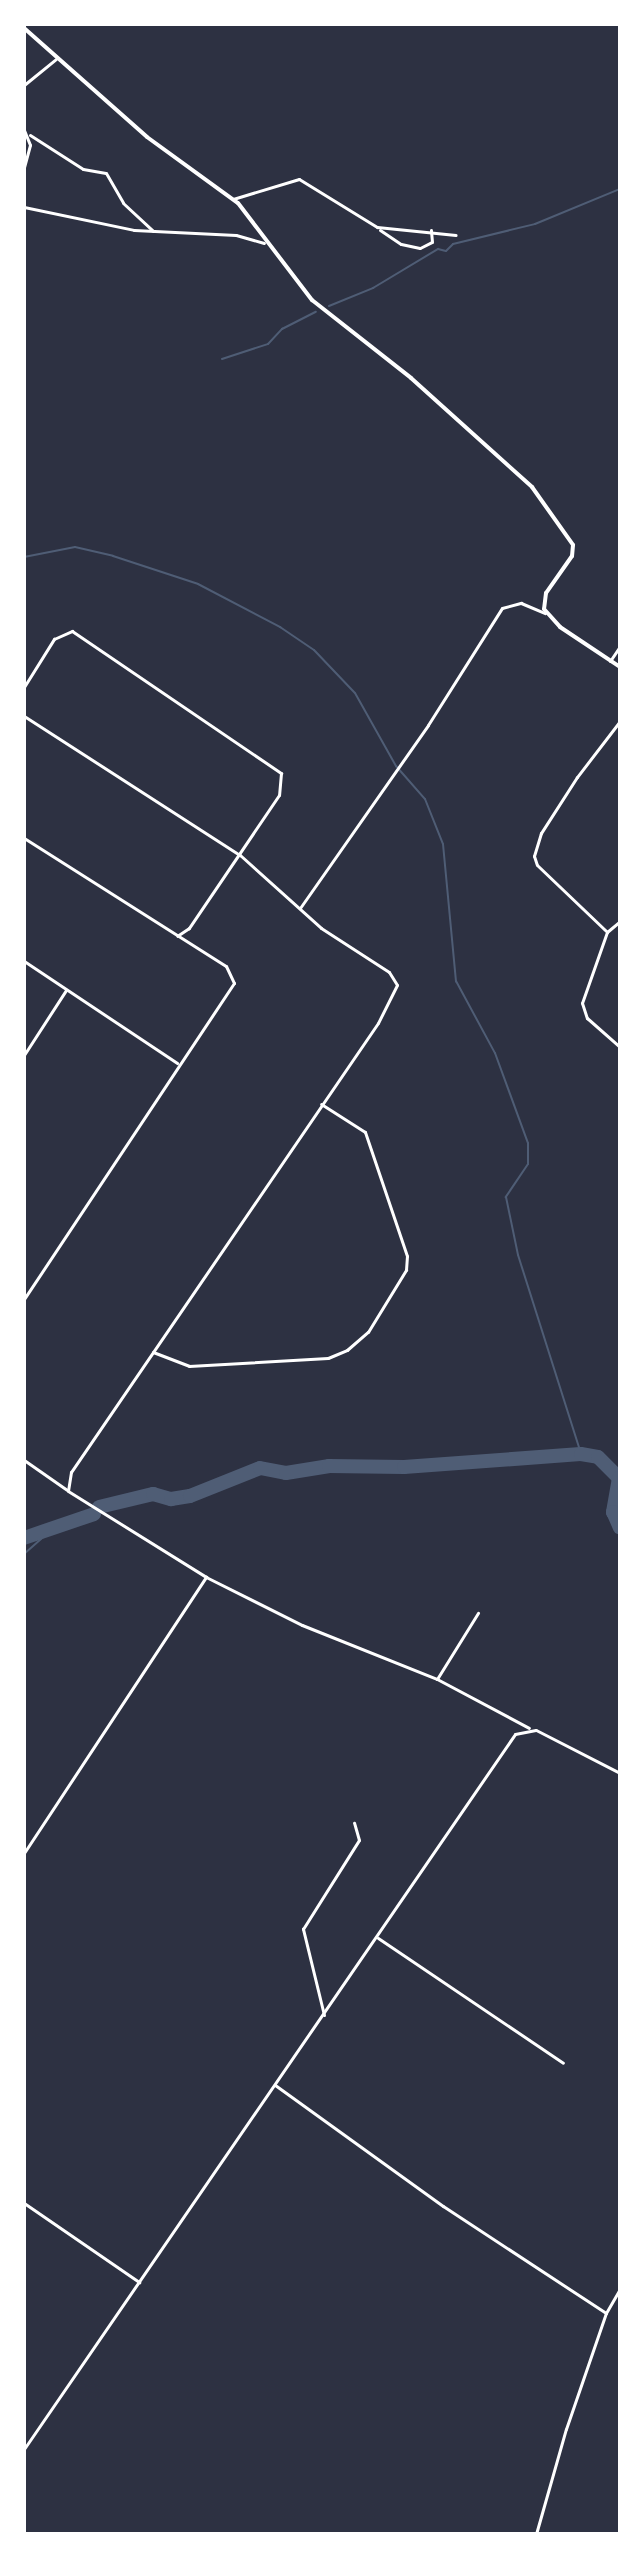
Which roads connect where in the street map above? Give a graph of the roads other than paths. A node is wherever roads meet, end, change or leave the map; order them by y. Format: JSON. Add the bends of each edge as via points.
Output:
{"nodes":[{"id":1,"x":24,"y":28,"type":"edge"},
{"id":2,"x":56,"y":59,"type":"junction"},
{"id":3,"x":24,"y":85,"type":"edge"},
{"id":4,"x":24,"y":130,"type":"edge"},
{"id":5,"x":30,"y":135,"type":"junction"},
{"id":6,"x":24,"y":167,"type":"edge"},
{"id":7,"x":233,"y":199,"type":"junction"},
{"id":8,"x":24,"y":207,"type":"edge"},
{"id":9,"x":377,"y":227,"type":"junction"},
{"id":10,"x":431,"y":230,"type":"junction"},
{"id":11,"x":154,"y":233,"type":"junction"},
{"id":12,"x":456,"y":235,"type":"dead end"},
{"id":13,"x":264,"y":243,"type":"junction"},
{"id":14,"x":547,"y":614,"type":"junction"},
{"id":15,"x":620,"y":646,"type":"edge"},
{"id":16,"x":610,"y":661,"type":"junction"},
{"id":17,"x":620,"y":667,"type":"edge"},
{"id":18,"x":24,"y":687,"type":"edge"},
{"id":19,"x":24,"y":716,"type":"edge"},
{"id":20,"x":620,"y":721,"type":"edge"},
{"id":21,"x":24,"y":838,"type":"edge"},
{"id":22,"x":240,"y":855,"type":"junction"},
{"id":23,"x":300,"y":908,"type":"junction"},
{"id":24,"x":620,"y":921,"type":"edge"},
{"id":25,"x":607,"y":932,"type":"junction"},
{"id":26,"x":177,"y":936,"type":"junction"},
{"id":27,"x":24,"y":961,"type":"edge"},
{"id":28,"x":66,"y":990,"type":"junction"},
{"id":29,"x":620,"y":1047,"type":"edge"},
{"id":30,"x":24,"y":1055,"type":"edge"},
{"id":31,"x":177,"y":1063,"type":"junction"},
{"id":32,"x":321,"y":1104,"type":"junction"},
{"id":33,"x":24,"y":1299,"type":"edge"},
{"id":34,"x":153,"y":1351,"type":"junction"},
{"id":35,"x":24,"y":1460,"type":"edge"},
{"id":36,"x":68,"y":1491,"type":"junction"},
{"id":37,"x":206,"y":1577,"type":"junction"},
{"id":38,"x":478,"y":1613,"type":"dead end"},
{"id":39,"x":437,"y":1679,"type":"junction"},
{"id":40,"x":529,"y":1728,"type":"junction"},
{"id":41,"x":620,"y":1773,"type":"edge"},
{"id":42,"x":354,"y":1823,"type":"dead end"},
{"id":43,"x":24,"y":1853,"type":"edge"},
{"id":44,"x":378,"y":1938,"type":"junction"},
{"id":45,"x":324,"y":2015,"type":"junction"},
{"id":46,"x":563,"y":2063,"type":"dead end"},
{"id":47,"x":275,"y":2085,"type":"junction"},
{"id":48,"x":24,"y":2203,"type":"edge"},
{"id":49,"x":139,"y":2282,"type":"junction"},
{"id":50,"x":620,"y":2289,"type":"edge"},
{"id":51,"x":606,"y":2313,"type":"junction"},
{"id":52,"x":24,"y":2449,"type":"edge"},
{"id":53,"x":536,"y":2534,"type":"edge"}],
"edges":[{"from":1,"to":2,"type":"street"},
{"from":2,"to":3,"type":"street"},
{"from":2,"to":7,"type":"street","via":[[147,137]]},
{"from":4,"to":5,"type":"street"},
{"from":5,"to":6,"type":"street"},
{"from":5,"to":11,"type":"street","via":[[83,169],[106,173],[127,209]]},
{"from":7,"to":9,"type":"street","via":[[299,179]]},
{"from":7,"to":13,"type":"street"},
{"from":8,"to":11,"type":"street"},
{"from":9,"to":10,"type":"street"},
{"from":9,"to":10,"type":"street","via":[[401,244],[420,248],[432,242]]},
{"from":10,"to":12,"type":"street"},
{"from":11,"to":13,"type":"street","via":[[236,235]]},
{"from":13,"to":14,"type":"street","via":[[320,307],[421,386],[532,487],[573,545],[572,556],[543,601]]},
{"from":14,"to":16,"type":"street"},
{"from":14,"to":23,"type":"street","via":[[521,603],[502,608],[416,743]]},
{"from":15,"to":16,"type":"street"},
{"from":16,"to":17,"type":"street"},
{"from":18,"to":22,"type":"street","via":[[54,639],[72,631],[275,766],[284,783]]},
{"from":19,"to":22,"type":"street"},
{"from":20,"to":25,"type":"street","via":[[541,833],[534,856],[537,865]]},
{"from":21,"to":26,"type":"street"},
{"from":22,"to":23,"type":"street"},
{"from":22,"to":26,"type":"street","via":[[189,928]]},
{"from":23,"to":32,"type":"street","via":[[389,972],[397,985],[378,1023]]},
{"from":24,"to":25,"type":"street"},
{"from":25,"to":29,"type":"street","via":[[582,1003],[587,1018]]},
{"from":26,"to":31,"type":"street","via":[[226,966],[234,983]]},
{"from":27,"to":28,"type":"street"},
{"from":28,"to":30,"type":"street"},
{"from":28,"to":31,"type":"street"},
{"from":31,"to":33,"type":"street"},
{"from":32,"to":34,"type":"street"},
{"from":32,"to":34,"type":"street","via":[[365,1132],[407,1256],[406,1270],[368,1332],[328,1358],[189,1366]]},
{"from":34,"to":36,"type":"street","via":[[71,1472]]},
{"from":35,"to":36,"type":"street"},
{"from":36,"to":37,"type":"street"},
{"from":37,"to":39,"type":"street","via":[[302,1625]]},
{"from":37,"to":43,"type":"street"},
{"from":38,"to":39,"type":"street"},
{"from":39,"to":40,"type":"street"},
{"from":40,"to":41,"type":"street"},
{"from":40,"to":44,"type":"street","via":[[515,1734]]},
{"from":42,"to":45,"type":"street","via":[[359,1840],[303,1929]]},
{"from":44,"to":45,"type":"street"},
{"from":44,"to":46,"type":"street"},
{"from":45,"to":47,"type":"street"},
{"from":47,"to":49,"type":"street"},
{"from":47,"to":51,"type":"street","via":[[443,2206]]},
{"from":48,"to":49,"type":"street"},
{"from":49,"to":52,"type":"street"},
{"from":50,"to":51,"type":"street"},
{"from":51,"to":53,"type":"street"}]}
